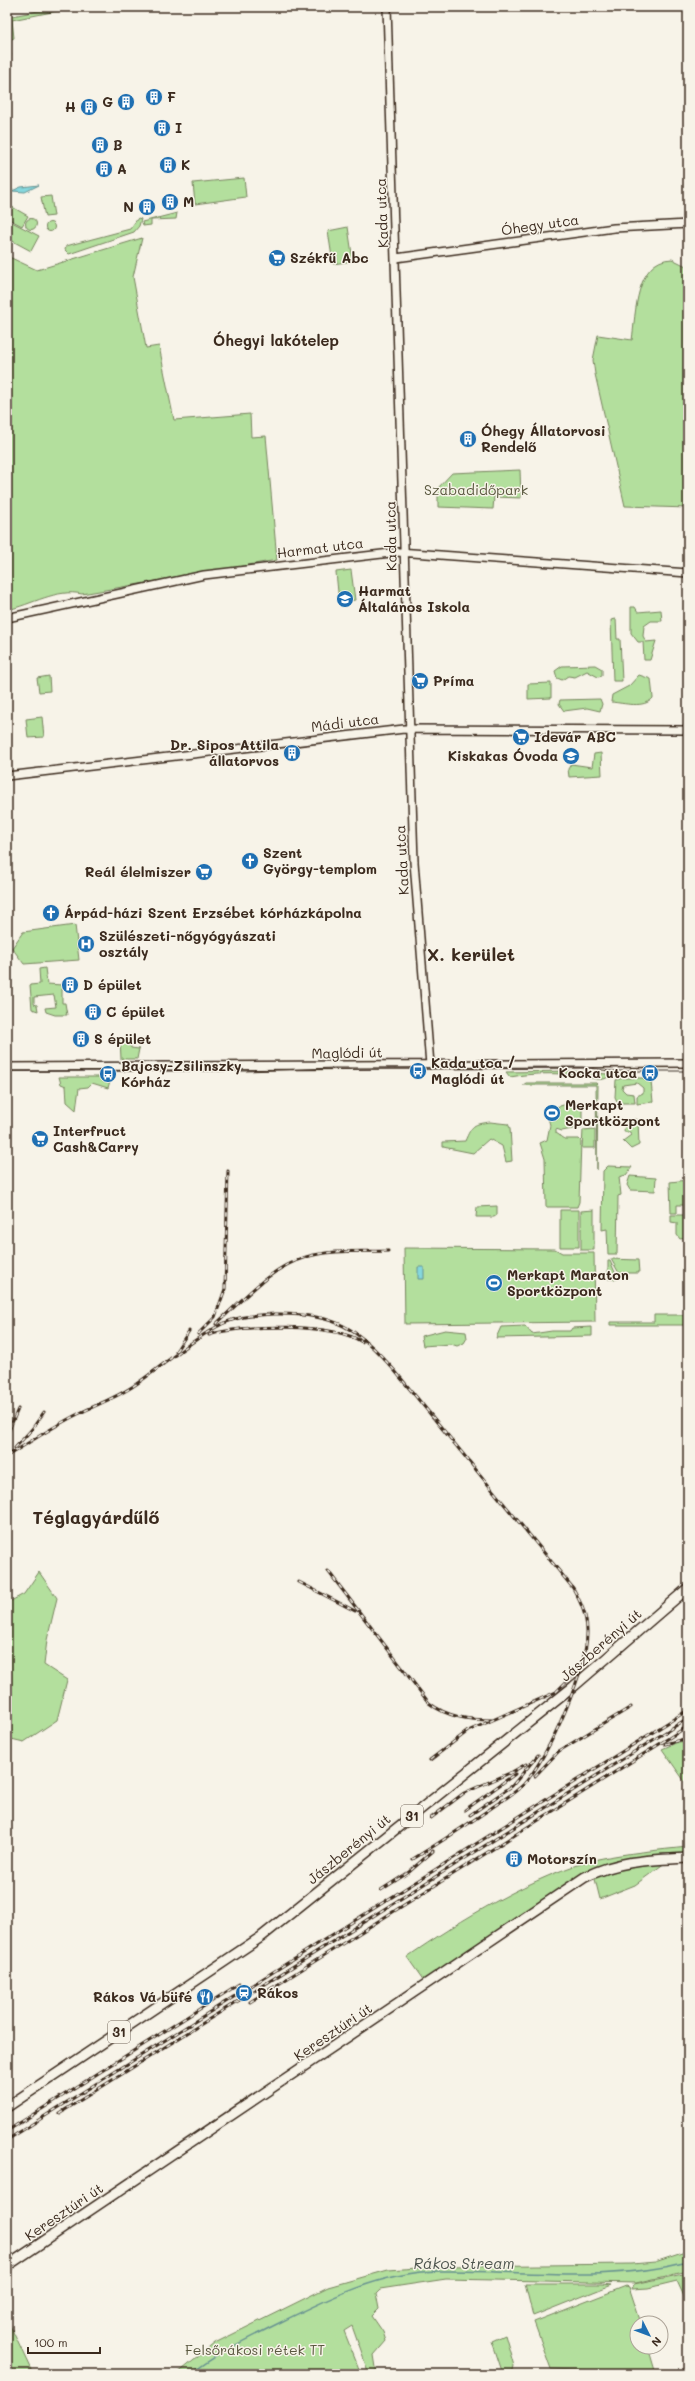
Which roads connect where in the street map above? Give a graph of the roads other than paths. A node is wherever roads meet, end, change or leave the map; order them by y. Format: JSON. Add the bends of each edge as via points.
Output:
{"nodes":[{"id":1,"x":387,"y":7,"type":"edge"},
{"id":2,"x":688,"y":224,"type":"edge"},
{"id":3,"x":396,"y":258,"type":"junction"},
{"id":4,"x":404,"y":552,"type":"junction"},
{"id":5,"x":688,"y":572,"type":"edge"},
{"id":6,"x":7,"y":618,"type":"edge"},
{"id":7,"x":410,"y":729,"type":"junction"},
{"id":8,"x":688,"y":730,"type":"edge"},
{"id":9,"x":7,"y":776,"type":"edge"},
{"id":10,"x":688,"y":1063,"type":"edge"},
{"id":11,"x":430,"y":1064,"type":"junction"},
{"id":12,"x":7,"y":1067,"type":"edge"},
{"id":13,"x":688,"y":1588,"type":"edge"},
{"id":14,"x":688,"y":1858,"type":"edge"},
{"id":15,"x":30,"y":2093,"type":"junction"},
{"id":16,"x":7,"y":2101,"type":"edge"},
{"id":17,"x":7,"y":2108,"type":"edge"},
{"id":18,"x":7,"y":2266,"type":"edge"}],
"edges":[{"from":1,"to":3,"type":"street","name":"Kada utca"},
{"from":2,"to":3,"type":"street","name":"Óhegy utca","via":[[614,228]]},
{"from":3,"to":4,"type":"street","name":"Kada utca"},
{"from":4,"to":5,"type":"street","name":"Harmat utca"},
{"from":4,"to":6,"type":"street","name":"Harmat utca","via":[[204,575]]},
{"from":4,"to":7,"type":"street","name":"Kada utca"},
{"from":7,"to":8,"type":"street","name":"Mádi utca"},
{"from":7,"to":9,"type":"street","name":"Mádi utca"},
{"from":7,"to":11,"type":"street","name":"Kada utca","via":[[414,862]]},
{"from":10,"to":11,"type":"street","name":"Maglódi út"},
{"from":11,"to":12,"type":"street","name":"Maglódi út"},
{"from":13,"to":15,"type":"main road","name":"Jászberényi út","number":"31","via":[[567,1692],[274,1928]]},
{"from":14,"to":18,"type":"main road","name":"Keresztúri út","via":[[628,1862],[605,1868],[585,1878]]},
{"from":15,"to":16,"type":"main road","name":"Jászberényi út","number":"31"},
{"from":15,"to":17,"type":"main road","name":"Jászberényi út","number":"31"}]}
